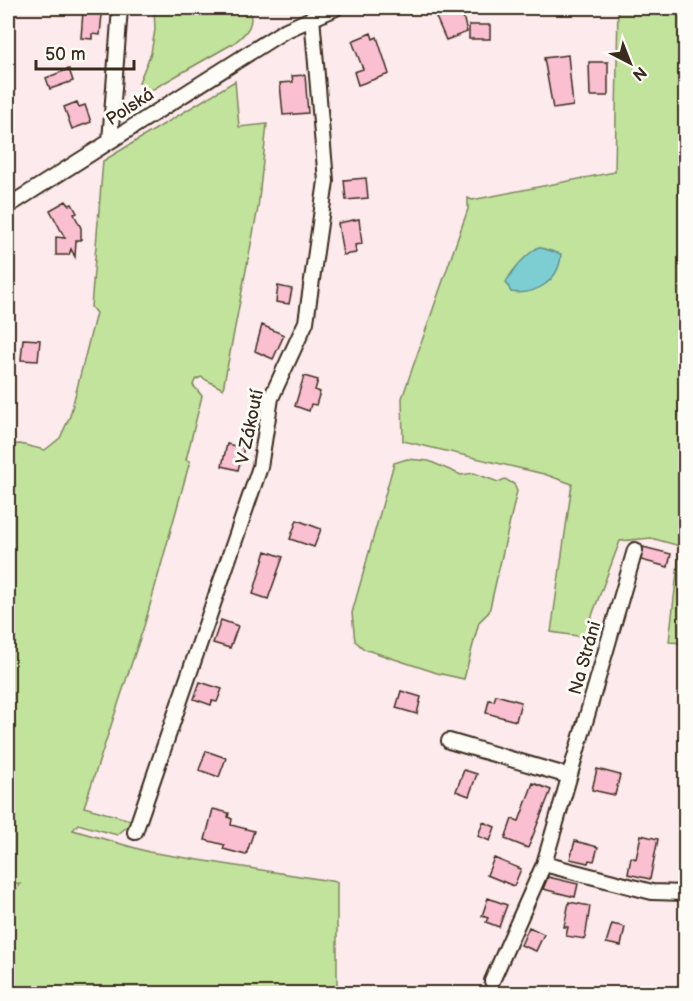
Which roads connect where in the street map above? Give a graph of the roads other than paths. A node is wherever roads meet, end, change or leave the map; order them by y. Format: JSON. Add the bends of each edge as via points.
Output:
{"nodes":[{"id":1,"x":120,"y":8,"type":"edge"},
{"id":2,"x":336,"y":8,"type":"edge"},
{"id":3,"x":312,"y":17,"type":"junction"},
{"id":4,"x":111,"y":141,"type":"junction"},
{"id":5,"x":8,"y":206,"type":"edge"},
{"id":6,"x":635,"y":550,"type":"dead end"},
{"id":7,"x":449,"y":741,"type":"dead end"},
{"id":8,"x":570,"y":776,"type":"junction"},
{"id":9,"x":135,"y":832,"type":"dead end"},
{"id":10,"x":544,"y":864,"type":"junction"},
{"id":11,"x":686,"y":893,"type":"edge"},
{"id":12,"x":492,"y":981,"type":"dead end"}],
"edges":[{"from":1,"to":4,"type":"street"},
{"from":2,"to":3,"type":"street","name":"Polská"},
{"from":3,"to":4,"type":"street","name":"Polská"},
{"from":3,"to":9,"type":"street","name":"V Zákoutí","via":[[326,181],[306,322],[271,398],[260,467]]},
{"from":4,"to":5,"type":"street","name":"Polská"},
{"from":6,"to":8,"type":"street","name":"Na Stráni"},
{"from":7,"to":8,"type":"street"},
{"from":8,"to":10,"type":"street","name":"Na Stráni"},
{"from":10,"to":11,"type":"street","via":[[651,892]]},
{"from":10,"to":12,"type":"street","name":"Na Stráni"}]}
